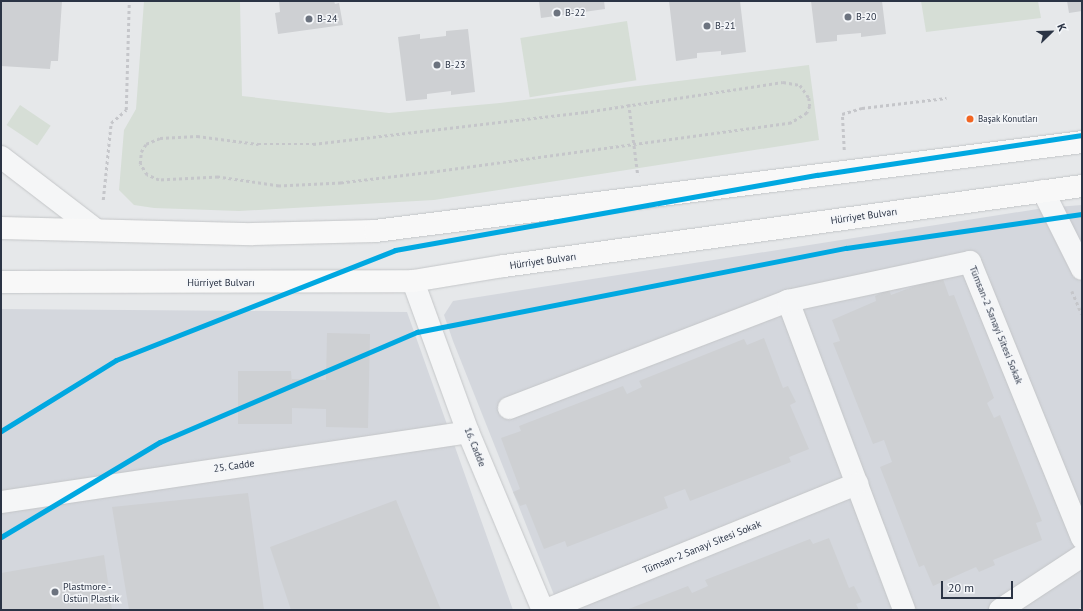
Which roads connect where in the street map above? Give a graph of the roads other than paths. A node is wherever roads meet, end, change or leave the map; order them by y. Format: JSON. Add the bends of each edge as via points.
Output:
{"nodes":[{"id":1,"x":1082,"y":142,"type":"edge"},
{"id":2,"x":1,"y":157,"type":"edge"},
{"id":3,"x":1082,"y":186,"type":"edge"},
{"id":4,"x":1043,"y":191,"type":"junction"},
{"id":5,"x":1,"y":228,"type":"edge"},
{"id":6,"x":96,"y":230,"type":"junction"},
{"id":7,"x":1082,"y":269,"type":"edge"},
{"id":8,"x":413,"y":281,"type":"junction"},
{"id":9,"x":1,"y":282,"type":"edge"},
{"id":10,"x":788,"y":300,"type":"junction"},
{"id":11,"x":509,"y":408,"type":"dead end"},
{"id":12,"x":468,"y":432,"type":"junction"},
{"id":13,"x":857,"y":484,"type":"junction"},
{"id":14,"x":1,"y":502,"type":"edge"},
{"id":15,"x":1082,"y":538,"type":"edge"},
{"id":16,"x":1082,"y":556,"type":"edge"},
{"id":17,"x":543,"y":610,"type":"edge"},
{"id":18,"x":546,"y":610,"type":"edge"},
{"id":19,"x":904,"y":610,"type":"edge"},
{"id":20,"x":1000,"y":610,"type":"edge"}],
"edges":[{"from":1,"to":6,"type":"main road","via":[[375,231],[254,234]]},
{"from":2,"to":6,"type":"lane"},
{"from":3,"to":4,"type":"main road","name":"Hürriyet Bulvarı"},
{"from":4,"to":7,"type":"lane"},
{"from":4,"to":8,"type":"main road","name":"Hürriyet Bulvarı"},
{"from":5,"to":6,"type":"main road"},
{"from":8,"to":9,"type":"main road","name":"Hürriyet Bulvarı"},
{"from":8,"to":12,"type":"lane","name":"16. Cadde"},
{"from":10,"to":11,"type":"lane","name":"Tümsan-2 Sanayi Sitesi Sokak"},
{"from":10,"to":13,"type":"lane"},
{"from":10,"to":15,"type":"lane","name":"Tümsan-2 Sanayi Sitesi Sokak","via":[[970,262]]},
{"from":12,"to":14,"type":"lane","name":"25. Cadde"},
{"from":12,"to":17,"type":"lane","name":"16. Cadde"},
{"from":13,"to":18,"type":"lane","name":"Tümsan-2 Sanayi Sitesi Sokak"},
{"from":13,"to":19,"type":"lane"},
{"from":16,"to":20,"type":"lane"}]}
